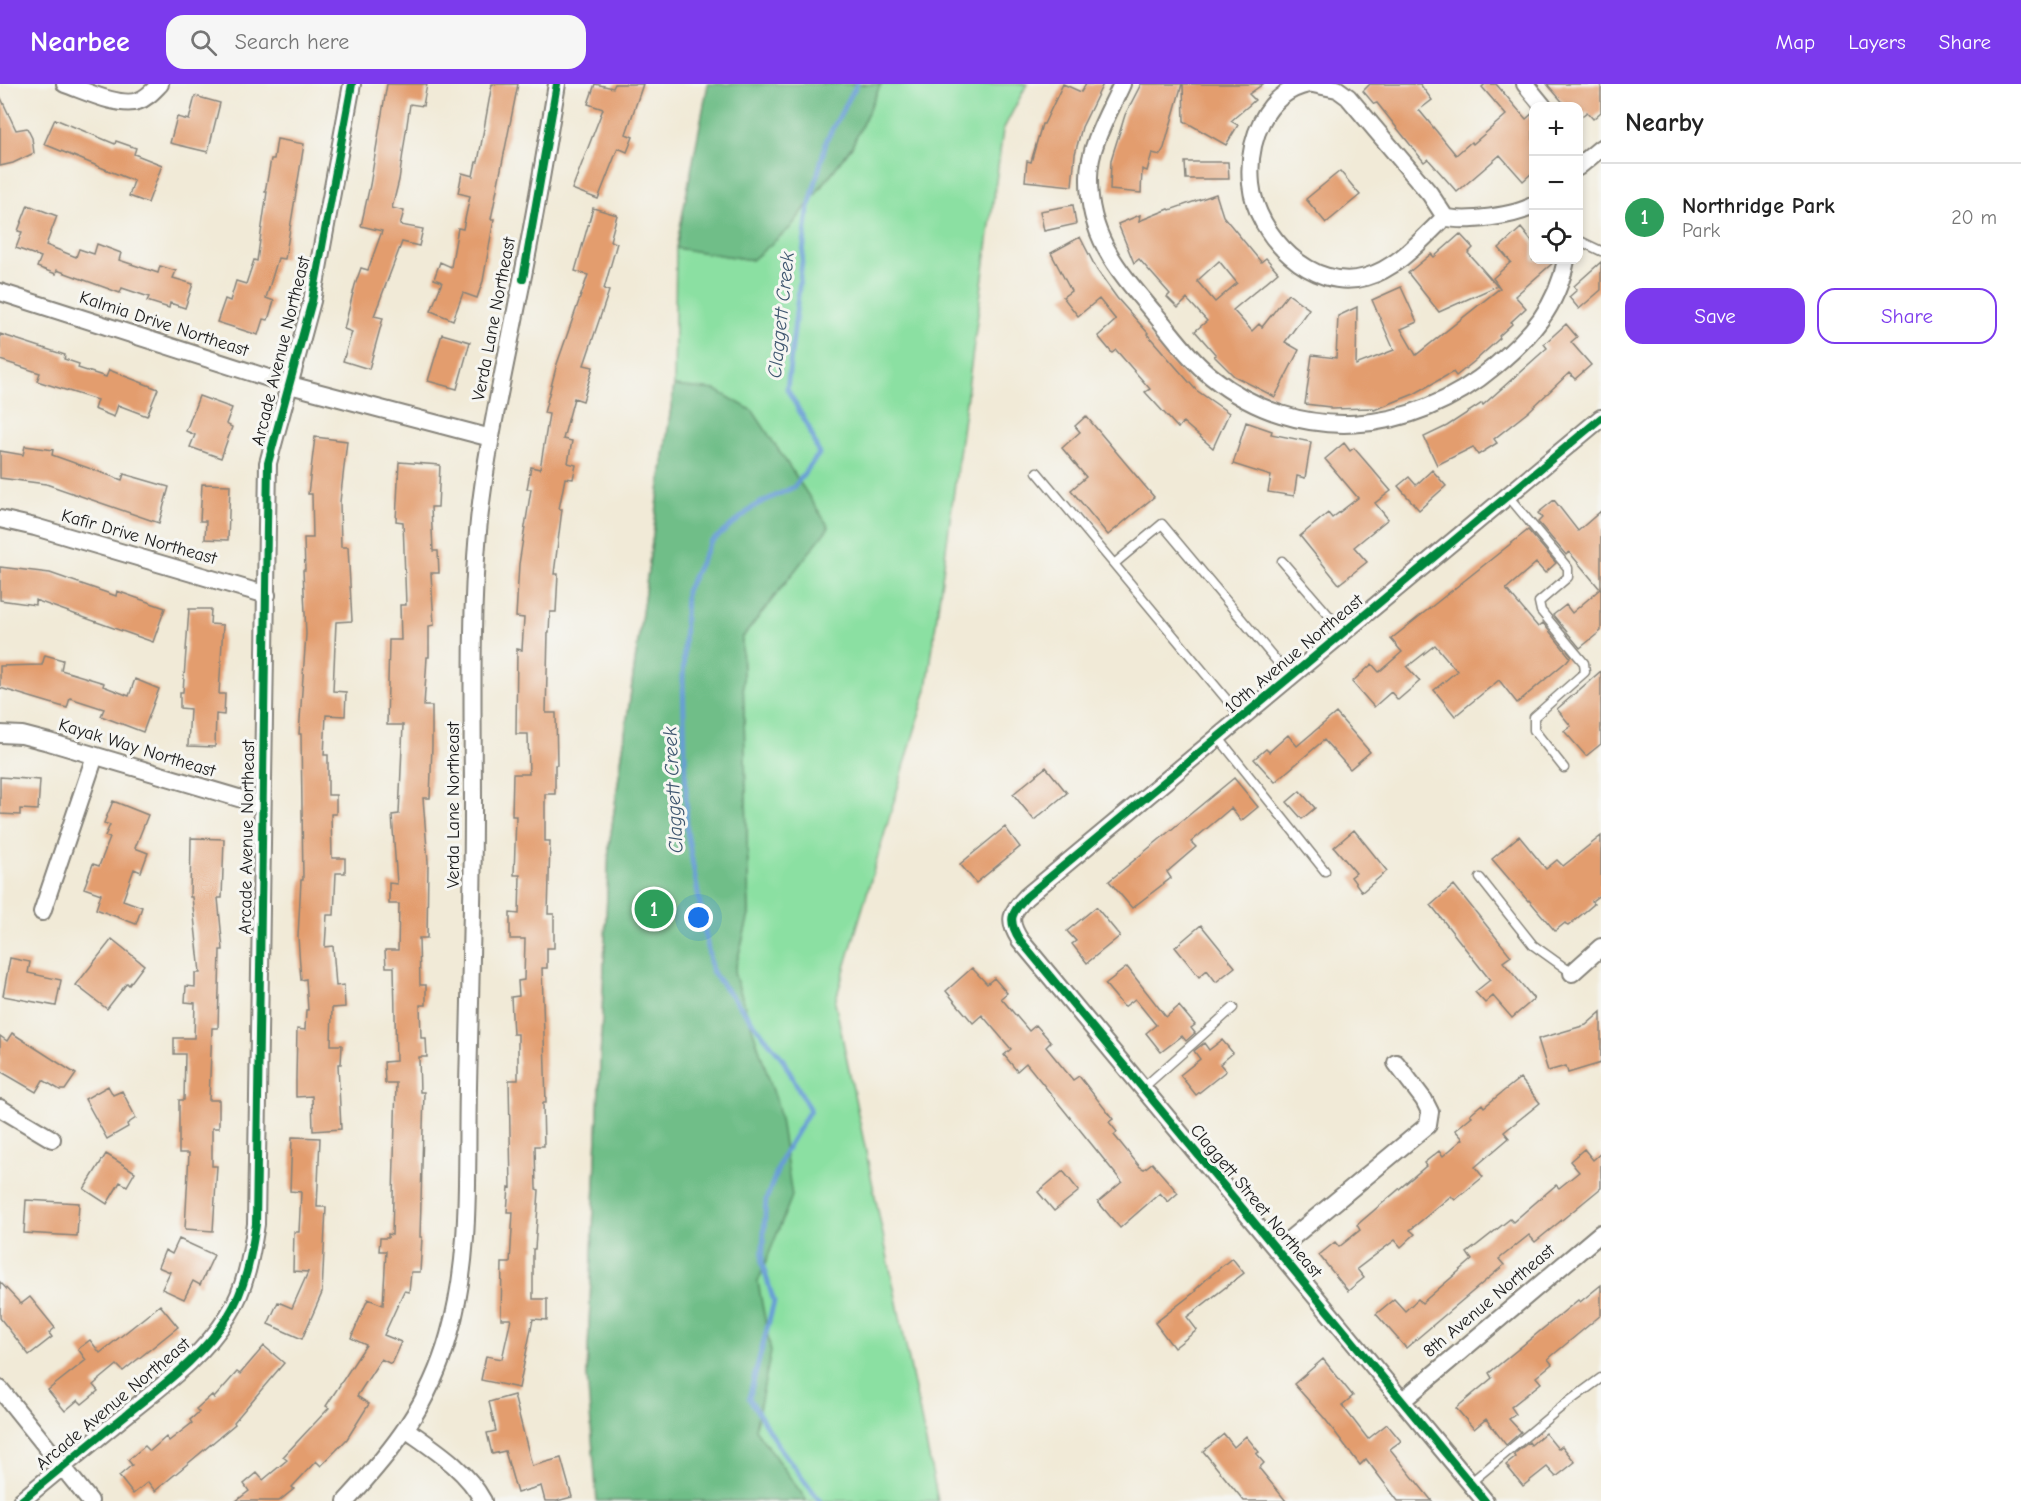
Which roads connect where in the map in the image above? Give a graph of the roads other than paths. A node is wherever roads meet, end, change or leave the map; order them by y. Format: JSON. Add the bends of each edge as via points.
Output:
{"nodes":[{"id":1,"x":64,"y":84,"type":"edge"},
{"id":2,"x":160,"y":84,"type":"edge"},
{"id":3,"x":352,"y":84,"type":"edge"},
{"id":4,"x":557,"y":84,"type":"edge"},
{"id":5,"x":1122,"y":84,"type":"edge"},
{"id":6,"x":1311,"y":84,"type":"edge"},
{"id":7,"x":1525,"y":84,"type":"edge"},
{"id":8,"x":1541,"y":102,"type":"edge"},
{"id":9,"x":1601,"y":148,"type":"edge"},
{"id":10,"x":1583,"y":163,"type":"edge"},
{"id":11,"x":1529,"y":207,"type":"edge"},
{"id":12,"x":1445,"y":217,"type":"junction"},
{"id":13,"x":1583,"y":242,"type":"edge"},
{"id":14,"x":1601,"y":251,"type":"edge"},
{"id":15,"x":1565,"y":264,"type":"edge"},
{"id":16,"x":0,"y":292,"type":"edge"},
{"id":17,"x":290,"y":385,"type":"junction"},
{"id":18,"x":1601,"y":418,"type":"edge"},
{"id":19,"x":491,"y":438,"type":"junction"},
{"id":20,"x":1037,"y":472,"type":"dead end"},
{"id":21,"x":1508,"y":496,"type":"junction"},
{"id":22,"x":0,"y":519,"type":"edge"},
{"id":23,"x":1282,"y":561,"type":"dead end"},
{"id":24,"x":1114,"y":564,"type":"junction"},
{"id":25,"x":267,"y":595,"type":"junction"},
{"id":26,"x":1344,"y":633,"type":"junction"},
{"id":27,"x":1290,"y":677,"type":"junction"},
{"id":28,"x":1242,"y":717,"type":"junction"},
{"id":29,"x":0,"y":734,"type":"edge"},
{"id":30,"x":1218,"y":737,"type":"junction"},
{"id":31,"x":95,"y":756,"type":"junction"},
{"id":32,"x":1564,"y":768,"type":"dead end"},
{"id":33,"x":262,"y":805,"type":"junction"},
{"id":34,"x":1324,"y":871,"type":"dead end"},
{"id":35,"x":1480,"y":878,"type":"dead end"},
{"id":36,"x":42,"y":912,"type":"dead end"},
{"id":37,"x":1011,"y":917,"type":"joint"},
{"id":38,"x":1601,"y":947,"type":"edge"},
{"id":39,"x":1572,"y":973,"type":"joint"},
{"id":40,"x":1233,"y":1008,"type":"dead end"},
{"id":41,"x":1396,"y":1063,"type":"dead end"},
{"id":42,"x":1143,"y":1088,"type":"junction"},
{"id":43,"x":0,"y":1108,"type":"edge"},
{"id":44,"x":52,"y":1139,"type":"dead end"},
{"id":45,"x":1601,"y":1233,"type":"edge"},
{"id":46,"x":1277,"y":1250,"type":"junction"},
{"id":47,"x":1601,"y":1378,"type":"edge"},
{"id":48,"x":0,"y":1389,"type":"edge"},
{"id":49,"x":1402,"y":1400,"type":"junction"},
{"id":50,"x":407,"y":1430,"type":"junction"},
{"id":51,"x":62,"y":1466,"type":"junction"},
{"id":52,"x":1470,"y":1483,"type":"junction"},
{"id":53,"x":21,"y":1501,"type":"edge"},
{"id":54,"x":90,"y":1501,"type":"edge"},
{"id":55,"x":346,"y":1501,"type":"edge"},
{"id":56,"x":483,"y":1501,"type":"edge"},
{"id":57,"x":1485,"y":1501,"type":"edge"}],
"edges":[{"from":1,"to":2,"type":"street","via":[[120,103],[136,102]]},
{"from":3,"to":17,"type":"street","name":"Arcade Avenue Northeast","via":[[312,301]]},
{"from":4,"to":19,"type":"street","name":"Verda Lane Northeast"},
{"from":5,"to":15,"type":"street","via":[[1099,134],[1089,176],[1090,199],[1101,240],[1118,269],[1201,367],[1231,391],[1275,414],[1338,424],[1379,422],[1421,411],[1459,393],[1511,353],[1541,320],[1558,289]]},
{"from":6,"to":12,"type":"street","via":[[1337,89],[1348,97]]},
{"from":6,"to":12,"type":"street","via":[[1290,90],[1273,103],[1257,132],[1251,168],[1251,185],[1263,219],[1298,263],[1325,278],[1366,277],[1399,260]]},
{"from":7,"to":8,"type":"street"},
{"from":9,"to":10,"type":"street"},
{"from":11,"to":12,"type":"street","via":[[1468,220]]},
{"from":13,"to":14,"type":"lane"},
{"from":16,"to":17,"type":"street","name":"Kalmia Drive Northeast"},
{"from":17,"to":19,"type":"street","name":"Kalmia Drive Northeast"},
{"from":17,"to":25,"type":"street","name":"Arcade Avenue Northeast","via":[[268,463]]},
{"from":18,"to":21,"type":"street","name":"10th Avenue Northeast"},
{"from":19,"to":50,"type":"street","name":"Verda Lane Northeast","via":[[478,527],[475,582],[464,1257],[449,1336],[436,1373]]},
{"from":20,"to":24,"type":"lane"},
{"from":21,"to":26,"type":"street","name":"10th Avenue Northeast"},
{"from":21,"to":32,"type":"lane","via":[[1568,568],[1568,578],[1539,602],[1540,611],[1584,663],[1585,672],[1534,717],[1534,730]]},
{"from":22,"to":25,"type":"street","name":"Kafir Drive Northeast"},
{"from":23,"to":26,"type":"lane"},
{"from":24,"to":27,"type":"lane","via":[[1162,525]]},
{"from":24,"to":28,"type":"lane"},
{"from":25,"to":33,"type":"street","name":"Arcade Avenue Northeast"},
{"from":26,"to":27,"type":"street","name":"10th Avenue Northeast"},
{"from":27,"to":28,"type":"street","name":"10th Avenue Northeast"},
{"from":28,"to":30,"type":"street","name":"10th Avenue Northeast"},
{"from":29,"to":31,"type":"street","name":"Kayak Way Northeast","via":[[22,735]]},
{"from":30,"to":34,"type":"lane"},
{"from":30,"to":37,"type":"street","name":"10th Avenue Northeast","via":[[1026,897]]},
{"from":31,"to":33,"type":"street","name":"Kayak Way Northeast"},
{"from":31,"to":36,"type":"street"},
{"from":33,"to":51,"type":"street","name":"Arcade Avenue Northeast","via":[[256,1224],[242,1288],[229,1315],[204,1348]]},
{"from":35,"to":39,"type":"lane","via":[[1533,945]]},
{"from":37,"to":42,"type":"street","name":"Claggett Street Northeast","via":[[1012,928],[1020,940]]},
{"from":38,"to":39,"type":"street"},
{"from":40,"to":42,"type":"lane"},
{"from":41,"to":46,"type":"street","via":[[1424,1100],[1430,1112],[1428,1125]]},
{"from":42,"to":46,"type":"street","name":"Claggett Street Northeast"},
{"from":43,"to":44,"type":"street"},
{"from":45,"to":49,"type":"street","name":"8th Avenue Northeast"},
{"from":46,"to":49,"type":"street","name":"Claggett Street Northeast"},
{"from":47,"to":52,"type":"lane"},
{"from":48,"to":51,"type":"street"},
{"from":49,"to":52,"type":"street","name":"Claggett Street Northeast"},
{"from":50,"to":55,"type":"street","name":"Verda Lane Northeast"},
{"from":50,"to":56,"type":"street","via":[[454,1464]]},
{"from":51,"to":53,"type":"street","name":"Arcade Avenue Northeast"},
{"from":51,"to":54,"type":"street"},
{"from":52,"to":57,"type":"street","name":"Claggett Street Northeast"}]}
